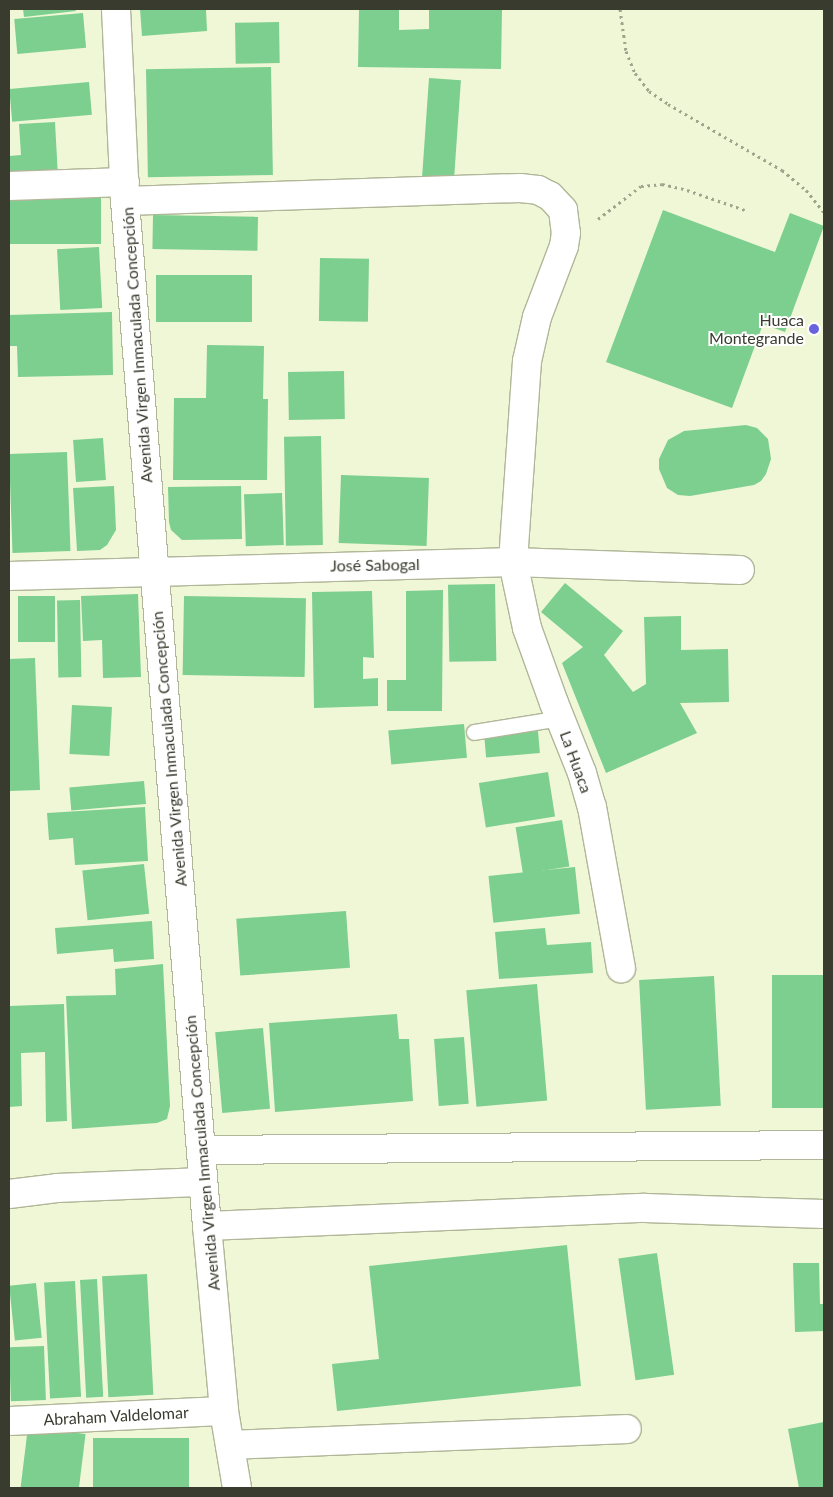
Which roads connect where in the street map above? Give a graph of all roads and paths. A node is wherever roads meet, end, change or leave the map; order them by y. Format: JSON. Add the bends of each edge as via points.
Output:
{"nodes":[{"id":1,"x":116,"y":9,"type":"edge"},
{"id":2,"x":620,"y":9,"type":"edge"},
{"id":3,"x":9,"y":186,"type":"edge"},
{"id":4,"x":125,"y":192,"type":"junction"},
{"id":5,"x":745,"y":210,"type":"dead end"},
{"id":6,"x":824,"y":212,"type":"edge"},
{"id":7,"x":564,"y":246,"type":"junction"},
{"id":8,"x":513,"y":562,"type":"junction"},
{"id":9,"x":740,"y":570,"type":"dead end"},
{"id":10,"x":155,"y":572,"type":"junction"},
{"id":11,"x":9,"y":576,"type":"edge"},
{"id":12,"x":560,"y":718,"type":"junction"},
{"id":13,"x":474,"y":732,"type":"dead end"},
{"id":14,"x":620,"y":968,"type":"dead end"},
{"id":15,"x":824,"y":1145,"type":"edge"},
{"id":16,"x":201,"y":1150,"type":"junction"},
{"id":17,"x":203,"y":1182,"type":"junction"},
{"id":18,"x":9,"y":1194,"type":"edge"},
{"id":19,"x":824,"y":1214,"type":"edge"},
{"id":20,"x":207,"y":1226,"type":"junction"},
{"id":21,"x":224,"y":1411,"type":"junction"},
{"id":22,"x":9,"y":1422,"type":"edge"},
{"id":23,"x":627,"y":1429,"type":"dead end"},
{"id":24,"x":230,"y":1445,"type":"junction"},
{"id":25,"x":237,"y":1488,"type":"edge"}],
"edges":[{"from":1,"to":4,"type":"street","name":"Avenida Virgen Inmaculada Concepción"},
{"from":2,"to":6,"type":"path","via":[[626,51],[635,73],[649,90],[782,170],[806,190]]},
{"from":3,"to":4,"type":"street","name":"La Huaca"},
{"from":4,"to":7,"type":"street","name":"La Huaca","via":[[538,190],[558,202],[566,217]]},
{"from":4,"to":10,"type":"street","name":"Avenida Virgen Inmaculada Concepción"},
{"from":5,"to":7,"type":"path","via":[[672,186],[640,186]]},
{"from":7,"to":8,"type":"street","name":"La Huaca","via":[[530,344],[522,406]]},
{"from":8,"to":9,"type":"street","name":"José Sabogal"},
{"from":8,"to":10,"type":"street","name":"José Sabogal"},
{"from":8,"to":12,"type":"street","name":"La Huaca","via":[[527,628]]},
{"from":10,"to":11,"type":"street","name":"José Sabogal"},
{"from":10,"to":16,"type":"street","name":"Avenida Virgen Inmaculada Concepción"},
{"from":12,"to":13,"type":"lane"},
{"from":12,"to":14,"type":"street","name":"La Huaca","via":[[592,807]]},
{"from":15,"to":16,"type":"street"},
{"from":16,"to":17,"type":"street","name":"Avenida Virgen Inmaculada Concepción"},
{"from":17,"to":18,"type":"street","via":[[57,1188]]},
{"from":17,"to":20,"type":"street","name":"Avenida Virgen Inmaculada Concepción"},
{"from":19,"to":20,"type":"street","via":[[645,1208]]},
{"from":20,"to":21,"type":"street","name":"Avenida Virgen Inmaculada Concepción"},
{"from":21,"to":22,"type":"street","name":"Abraham Valdelomar"},
{"from":21,"to":24,"type":"street","name":"Avenida Virgen Inmaculada Concepción"},
{"from":23,"to":24,"type":"street"},
{"from":24,"to":25,"type":"street","name":"Avenida Virgen Inmaculada Concepción"}]}
